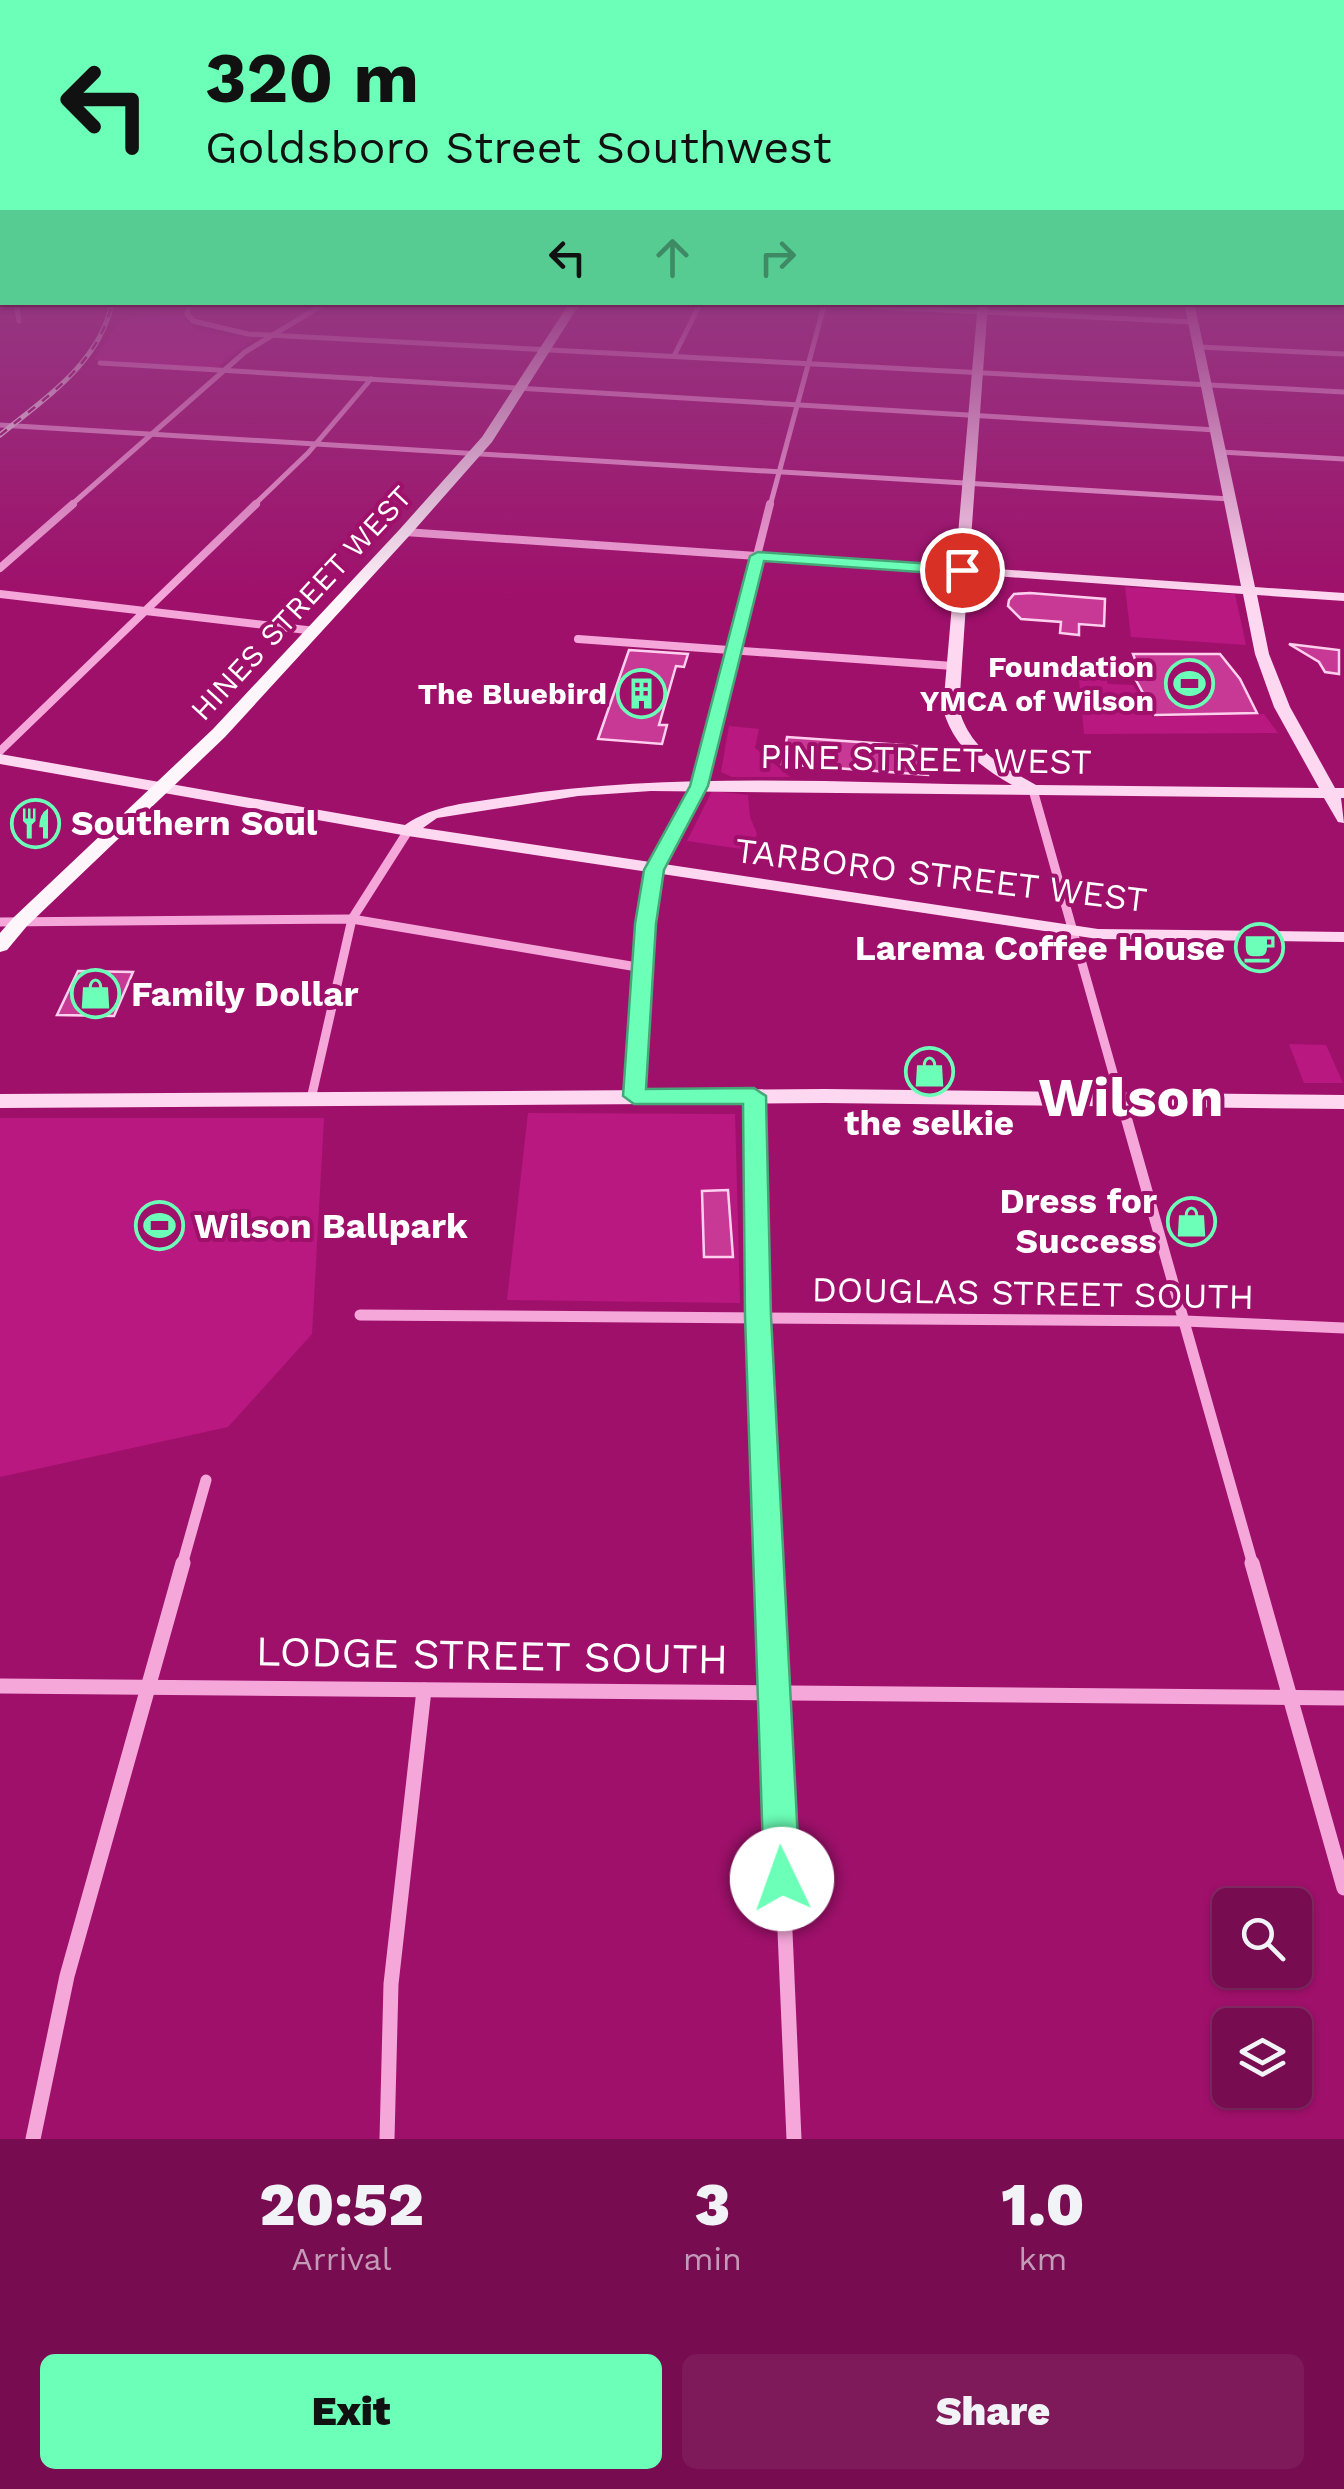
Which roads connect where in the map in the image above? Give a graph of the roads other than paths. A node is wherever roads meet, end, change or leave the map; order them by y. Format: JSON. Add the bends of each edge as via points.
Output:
{"nodes":[{"id":1,"x":196,"y":397,"type":"edge"},
{"id":2,"x":356,"y":397,"type":"edge"},
{"id":3,"x":515,"y":397,"type":"edge"},
{"id":4,"x":664,"y":397,"type":"edge"},
{"id":5,"x":798,"y":397,"type":"edge"},
{"id":6,"x":975,"y":397,"type":"edge"},
{"id":7,"x":1210,"y":397,"type":"edge"},
{"id":8,"x":796,"y":405,"type":"junction"},
{"id":9,"x":974,"y":416,"type":"junction"},
{"id":10,"x":0,"y":425,"type":"edge"},
{"id":11,"x":1216,"y":430,"type":"junction"},
{"id":12,"x":156,"y":434,"type":"junction"},
{"id":13,"x":314,"y":444,"type":"junction"},
{"id":14,"x":1220,"y":452,"type":"junction"},
{"id":15,"x":475,"y":454,"type":"junction"},
{"id":16,"x":1344,"y":459,"type":"edge"},
{"id":17,"x":778,"y":471,"type":"junction"},
{"id":18,"x":970,"y":482,"type":"junction"},
{"id":19,"x":1230,"y":499,"type":"junction"},
{"id":20,"x":405,"y":532,"type":"junction"},
{"id":21,"x":758,"y":556,"type":"junction"},
{"id":22,"x":0,"y":568,"type":"edge"},
{"id":23,"x":962,"y":570,"type":"junction"},
{"id":24,"x":1250,"y":590,"type":"junction"},
{"id":25,"x":0,"y":594,"type":"edge"},
{"id":26,"x":1344,"y":597,"type":"edge"},
{"id":27,"x":144,"y":611,"type":"junction"},
{"id":28,"x":315,"y":631,"type":"junction"},
{"id":29,"x":578,"y":639,"type":"dead end"},
{"id":30,"x":736,"y":652,"type":"junction"},
{"id":31,"x":953,"y":666,"type":"junction"},
{"id":32,"x":0,"y":750,"type":"edge"},
{"id":33,"x":0,"y":759,"type":"edge"},
{"id":34,"x":699,"y":786,"type":"junction"},
{"id":35,"x":162,"y":788,"type":"junction"},
{"id":36,"x":1033,"y":790,"type":"junction"},
{"id":37,"x":1338,"y":792,"type":"edge"},
{"id":38,"x":466,"y":809,"type":"junction"},
{"id":39,"x":1344,"y":818,"type":"edge"},
{"id":40,"x":408,"y":831,"type":"junction"},
{"id":41,"x":440,"y":835,"type":"junction"},
{"id":42,"x":654,"y":870,"type":"junction"},
{"id":43,"x":352,"y":919,"type":"junction"},
{"id":44,"x":10,"y":922,"type":"edge"},
{"id":45,"x":1075,"y":931,"type":"junction"},
{"id":46,"x":1344,"y":936,"type":"edge"},
{"id":47,"x":0,"y":946,"type":"edge"},
{"id":48,"x":643,"y":968,"type":"junction"},
{"id":49,"x":634,"y":1096,"type":"junction"},
{"id":50,"x":754,"y":1096,"type":"junction"},
{"id":51,"x":310,"y":1099,"type":"junction"},
{"id":52,"x":0,"y":1102,"type":"edge"},
{"id":53,"x":1122,"y":1102,"type":"junction"},
{"id":54,"x":1344,"y":1102,"type":"edge"},
{"id":55,"x":360,"y":1315,"type":"dead end"},
{"id":56,"x":758,"y":1316,"type":"junction"},
{"id":57,"x":1185,"y":1321,"type":"junction"},
{"id":58,"x":1344,"y":1328,"type":"edge"},
{"id":59,"x":206,"y":1480,"type":"dead end"},
{"id":60,"x":0,"y":1686,"type":"edge"},
{"id":61,"x":148,"y":1688,"type":"junction"},
{"id":62,"x":424,"y":1690,"type":"junction"},
{"id":63,"x":773,"y":1693,"type":"junction"},
{"id":64,"x":1290,"y":1697,"type":"junction"},
{"id":65,"x":1344,"y":1698,"type":"edge"},
{"id":66,"x":1344,"y":1888,"type":"edge"},
{"id":67,"x":33,"y":2139,"type":"edge"},
{"id":68,"x":387,"y":2139,"type":"edge"},
{"id":69,"x":794,"y":2139,"type":"edge"}],
"edges":[{"from":1,"to":12,"type":"street"},
{"from":2,"to":13,"type":"street"},
{"from":3,"to":15,"type":"main road","name":"HINES STREET WEST"},
{"from":4,"to":8,"type":"street"},
{"from":5,"to":8,"type":"street"},
{"from":6,"to":9,"type":"street"},
{"from":7,"to":11,"type":"street"},
{"from":8,"to":9,"type":"street"},
{"from":8,"to":17,"type":"street"},
{"from":9,"to":11,"type":"street"},
{"from":9,"to":18,"type":"street"},
{"from":10,"to":12,"type":"street"},
{"from":11,"to":14,"type":"street"},
{"from":12,"to":13,"type":"street"},
{"from":12,"to":22,"type":"street"},
{"from":13,"to":15,"type":"street"},
{"from":13,"to":27,"type":"street"},
{"from":14,"to":16,"type":"street"},
{"from":14,"to":19,"type":"street"},
{"from":15,"to":17,"type":"street"},
{"from":15,"to":20,"type":"main road","name":"HINES STREET WEST"},
{"from":17,"to":18,"type":"street"},
{"from":17,"to":21,"type":"street"},
{"from":18,"to":19,"type":"street"},
{"from":18,"to":23,"type":"street"},
{"from":19,"to":24,"type":"street"},
{"from":20,"to":21,"type":"street"},
{"from":20,"to":28,"type":"main road","name":"HINES STREET WEST"},
{"from":21,"to":23,"type":"street"},
{"from":21,"to":30,"type":"street"},
{"from":23,"to":24,"type":"street"},
{"from":23,"to":31,"type":"street"},
{"from":24,"to":26,"type":"street"},
{"from":24,"to":37,"type":"street","via":[[1272,686]]},
{"from":25,"to":27,"type":"street"},
{"from":27,"to":28,"type":"street"},
{"from":27,"to":32,"type":"street"},
{"from":28,"to":35,"type":"main road","name":"HINES STREET WEST"},
{"from":29,"to":30,"type":"street"},
{"from":30,"to":31,"type":"street"},
{"from":30,"to":34,"type":"street"},
{"from":31,"to":36,"type":"street","via":[[957,730],[981,759]]},
{"from":33,"to":35,"type":"street","name":"TARBORO STREET WEST"},
{"from":34,"to":36,"type":"street","name":"PINE STREET WEST"},
{"from":34,"to":38,"type":"street","name":"PINE STREET WEST","via":[[594,790]]},
{"from":34,"to":42,"type":"street"},
{"from":35,"to":40,"type":"street","name":"TARBORO STREET WEST"},
{"from":35,"to":44,"type":"main road","name":"HINES STREET WEST"},
{"from":36,"to":37,"type":"street","name":"PINE STREET WEST"},
{"from":36,"to":45,"type":"street"},
{"from":37,"to":39,"type":"street"},
{"from":38,"to":40,"type":"street","name":"PINE STREET WEST","via":[[432,814]]},
{"from":38,"to":41,"type":"street","via":[[445,821]]},
{"from":40,"to":41,"type":"street","name":"TARBORO STREET WEST"},
{"from":40,"to":43,"type":"street"},
{"from":41,"to":42,"type":"street","name":"TARBORO STREET WEST"},
{"from":42,"to":45,"type":"street","name":"TARBORO STREET WEST"},
{"from":42,"to":48,"type":"street"},
{"from":43,"to":44,"type":"street"},
{"from":43,"to":48,"type":"street"},
{"from":43,"to":51,"type":"street"},
{"from":44,"to":47,"type":"main road","name":"HINES STREET WEST"},
{"from":45,"to":46,"type":"street","name":"TARBORO STREET WEST"},
{"from":45,"to":53,"type":"street"},
{"from":48,"to":49,"type":"street"},
{"from":49,"to":50,"type":"street"},
{"from":49,"to":51,"type":"street"},
{"from":50,"to":53,"type":"street"},
{"from":50,"to":56,"type":"street"},
{"from":51,"to":52,"type":"street"},
{"from":53,"to":54,"type":"street"},
{"from":53,"to":57,"type":"street"},
{"from":55,"to":56,"type":"street","name":"DOUGLAS STREET SOUTH"},
{"from":56,"to":57,"type":"street","name":"DOUGLAS STREET SOUTH"},
{"from":56,"to":63,"type":"street"},
{"from":57,"to":58,"type":"street","name":"DOUGLAS STREET SOUTH"},
{"from":57,"to":64,"type":"street"},
{"from":59,"to":61,"type":"street"},
{"from":60,"to":61,"type":"street","name":"LODGE STREET SOUTH"},
{"from":61,"to":62,"type":"street","name":"LODGE STREET SOUTH"},
{"from":61,"to":67,"type":"street","via":[[67,1976]]},
{"from":62,"to":63,"type":"street","name":"LODGE STREET SOUTH"},
{"from":62,"to":68,"type":"street","via":[[391,1984]]},
{"from":63,"to":64,"type":"street","name":"LODGE STREET SOUTH"},
{"from":63,"to":69,"type":"street"},
{"from":64,"to":65,"type":"street","name":"LODGE STREET SOUTH"},
{"from":64,"to":66,"type":"street"}]}
